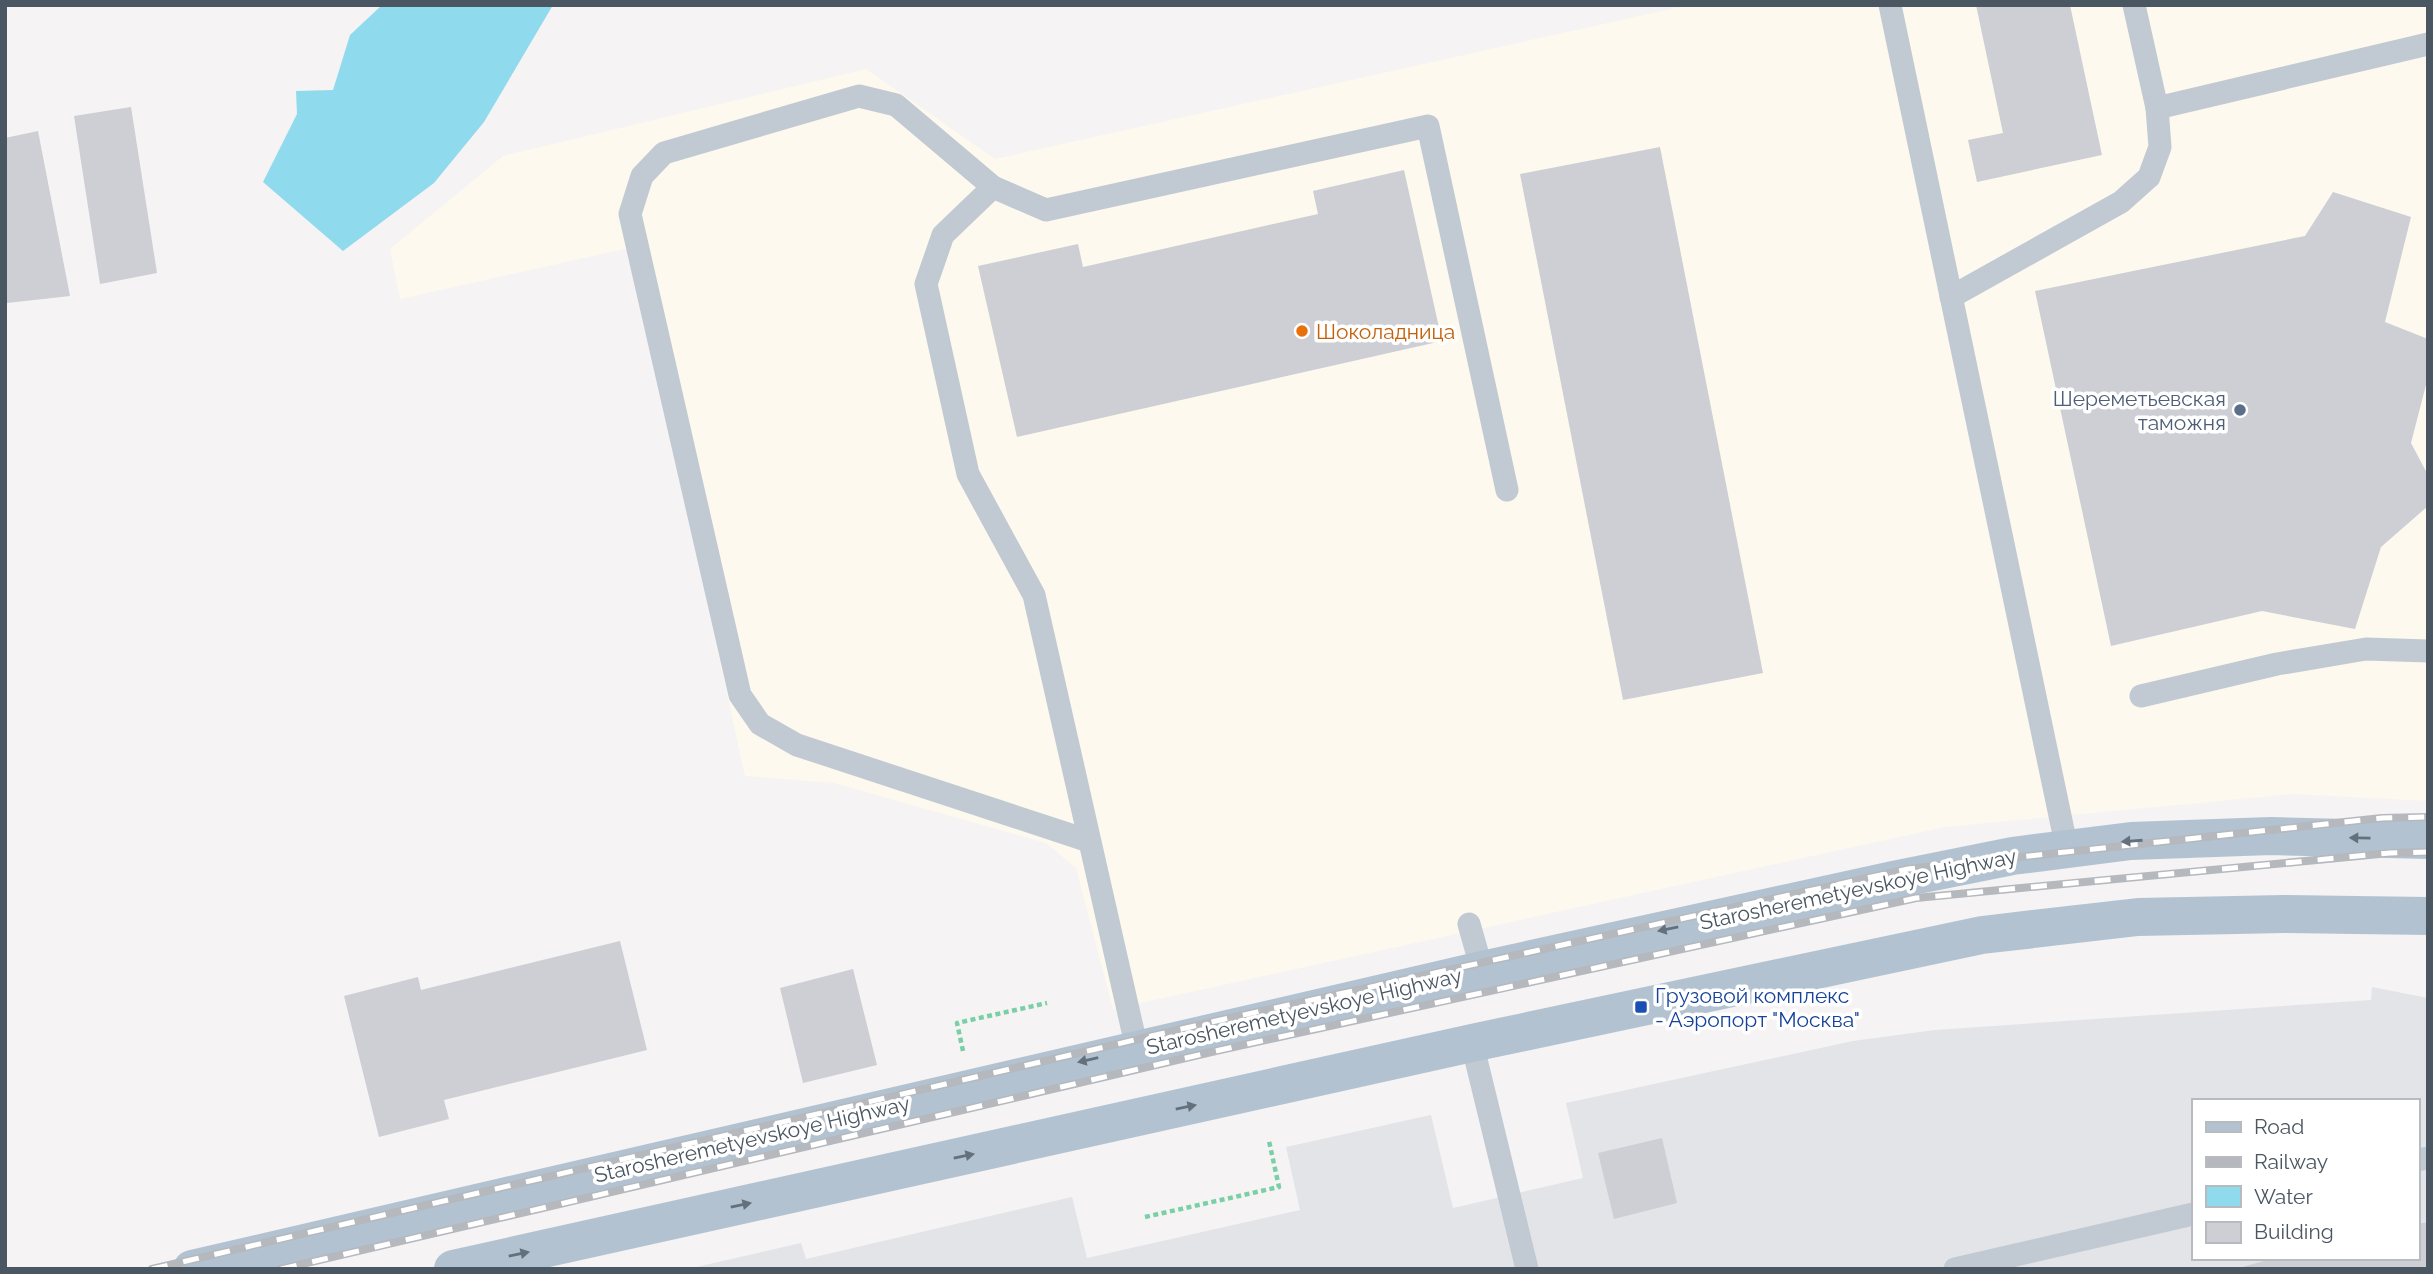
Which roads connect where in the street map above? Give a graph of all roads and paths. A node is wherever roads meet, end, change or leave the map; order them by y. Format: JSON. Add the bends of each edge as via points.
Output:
{"nodes":[{"id":1,"x":1890,"y":5,"type":"edge"},
{"id":2,"x":2134,"y":5,"type":"edge"},
{"id":3,"x":2428,"y":44,"type":"edge"},
{"id":4,"x":2157,"y":108,"type":"junction"},
{"id":5,"x":993,"y":187,"type":"junction"},
{"id":6,"x":1951,"y":297,"type":"junction"},
{"id":7,"x":1507,"y":490,"type":"dead end"},
{"id":8,"x":2428,"y":651,"type":"edge"},
{"id":9,"x":2141,"y":696,"type":"dead end"},
{"id":10,"x":1089,"y":841,"type":"junction"},
{"id":11,"x":2428,"y":841,"type":"edge"},
{"id":12,"x":2067,"y":849,"type":"junction"},
{"id":13,"x":2428,"y":916,"type":"edge"},
{"id":14,"x":1469,"y":924,"type":"dead end"},
{"id":15,"x":1482,"y":971,"type":"junction"},
{"id":16,"x":1047,"y":1003,"type":"dead end"},
{"id":17,"x":975,"y":1020,"type":"dead end"},
{"id":18,"x":1472,"y":1043,"type":"junction"},
{"id":19,"x":1137,"y":1049,"type":"junction"},
{"id":20,"x":1269,"y":1141,"type":"dead end"},
{"id":21,"x":2192,"y":1214,"type":"edge"},
{"id":22,"x":1145,"y":1217,"type":"dead end"},
{"id":23,"x":192,"y":1269,"type":"edge"},
{"id":24,"x":453,"y":1269,"type":"edge"},
{"id":25,"x":1527,"y":1269,"type":"edge"},
{"id":26,"x":1955,"y":1269,"type":"edge"}],
"edges":[{"from":1,"to":6,"type":"lane"},
{"from":2,"to":4,"type":"lane"},
{"from":3,"to":4,"type":"lane"},
{"from":4,"to":6,"type":"lane","via":[[2160,147],[2149,177],[2121,202]]},
{"from":5,"to":7,"type":"lane","via":[[1046,210],[1428,126]]},
{"from":5,"to":10,"type":"lane","via":[[943,235],[926,284],[968,474],[1034,595]]},
{"from":5,"to":10,"type":"lane","via":[[896,104],[859,96],[664,153],[642,176],[630,215],[740,695],[760,724],[797,746]]},
{"from":6,"to":12,"type":"lane"},
{"from":8,"to":9,"type":"lane","via":[[2366,649],[2277,664]]},
{"from":10,"to":19,"type":"lane"},
{"from":11,"to":12,"type":"main road","name":"Starosheremetyevskoye Highway","one_way":true,"via":[[2271,836],[2131,841]]},
{"from":12,"to":15,"type":"main road","name":"Starosheremetyevskoye Highway","one_way":true,"via":[[1892,880]]},
{"from":13,"to":18,"type":"main road","via":[[2138,917],[1982,936]]},
{"from":14,"to":15,"type":"lane"},
{"from":15,"to":19,"type":"main road","name":"Starosheremetyevskoye Highway"},
{"from":16,"to":17,"type":"path"},
{"from":24,"to":18,"type":"main road","one_way":true},
{"from":18,"to":25,"type":"lane"},
{"from":19,"to":23,"type":"main road","name":"Starosheremetyevskoye Highway","one_way":true},
{"from":20,"to":22,"type":"path","via":[[1279,1187]]},
{"from":21,"to":26,"type":"lane"}]}
